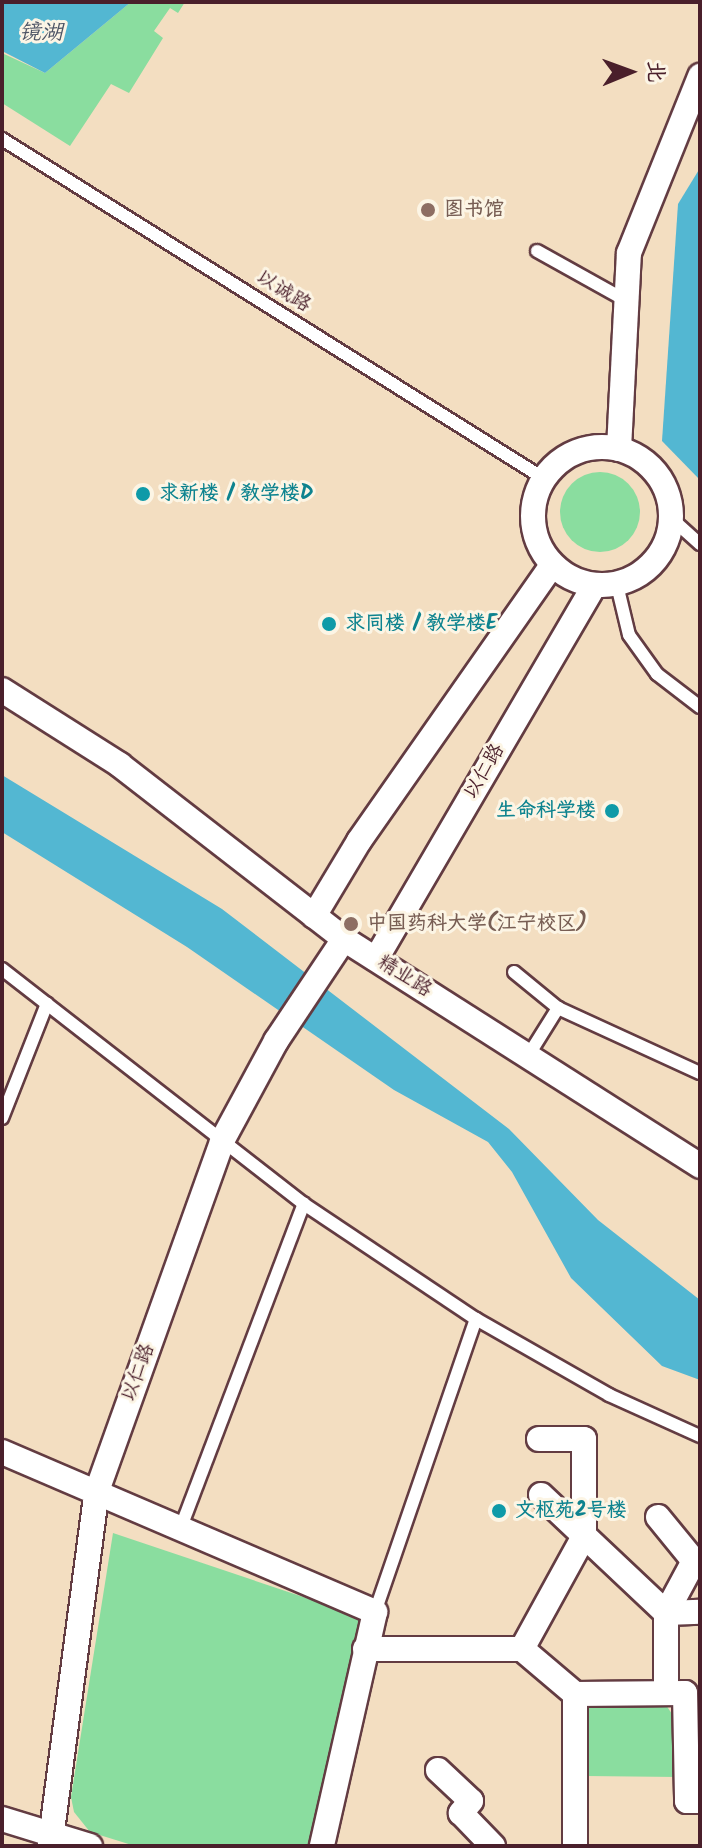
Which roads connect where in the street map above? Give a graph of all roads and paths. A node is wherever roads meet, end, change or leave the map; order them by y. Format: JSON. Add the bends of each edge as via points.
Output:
{"nodes":[{"id":1,"x":700,"y":76,"type":"edge"},
{"id":2,"x":2,"y":139,"type":"edge"},
{"id":3,"x":537,"y":251,"type":"dead end"},
{"id":4,"x":627,"y":301,"type":"junction"},
{"id":5,"x":619,"y":449,"type":"junction"},
{"id":6,"x":543,"y":478,"type":"junction"},
{"id":7,"x":671,"y":518,"type":"junction"},
{"id":8,"x":700,"y":544,"type":"edge"},
{"id":9,"x":552,"y":565,"type":"junction"},
{"id":10,"x":605,"y":585,"type":"junction"},
{"id":11,"x":2,"y":690,"type":"edge"},
{"id":12,"x":700,"y":707,"type":"edge"},
{"id":13,"x":314,"y":916,"type":"junction"},
{"id":14,"x":344,"y":939,"type":"junction"},
{"id":15,"x":376,"y":959,"type":"junction"},
{"id":16,"x":2,"y":969,"type":"edge"},
{"id":17,"x":514,"y":972,"type":"dead end"},
{"id":18,"x":47,"y":1004,"type":"junction"},
{"id":19,"x":558,"y":1008,"type":"junction"},
{"id":20,"x":528,"y":1056,"type":"junction"},
{"id":21,"x":700,"y":1073,"type":"edge"},
{"id":22,"x":2,"y":1118,"type":"edge"},
{"id":23,"x":222,"y":1141,"type":"junction"},
{"id":24,"x":700,"y":1166,"type":"edge"},
{"id":25,"x":304,"y":1204,"type":"junction"},
{"id":26,"x":476,"y":1319,"type":"junction"},
{"id":27,"x":700,"y":1436,"type":"edge"},
{"id":28,"x":539,"y":1439,"type":"dead end"},
{"id":29,"x":2,"y":1452,"type":"edge"},
{"id":30,"x":97,"y":1491,"type":"junction"},
{"id":31,"x":541,"y":1495,"type":"dead end"},
{"id":32,"x":658,"y":1517,"type":"dead end"},
{"id":33,"x":181,"y":1527,"type":"junction"},
{"id":34,"x":584,"y":1536,"type":"junction"},
{"id":35,"x":375,"y":1612,"type":"junction"},
{"id":36,"x":700,"y":1612,"type":"edge"},
{"id":37,"x":666,"y":1613,"type":"junction"},
{"id":38,"x":365,"y":1649,"type":"junction"},
{"id":39,"x":522,"y":1649,"type":"junction"},
{"id":40,"x":666,"y":1693,"type":"junction"},
{"id":41,"x":575,"y":1694,"type":"junction"},
{"id":42,"x":438,"y":1770,"type":"dead end"},
{"id":43,"x":700,"y":1801,"type":"edge"},
{"id":44,"x":2,"y":1819,"type":"edge"},
{"id":45,"x":50,"y":1838,"type":"edge"},
{"id":46,"x":90,"y":1846,"type":"edge"},
{"id":47,"x":322,"y":1846,"type":"edge"},
{"id":48,"x":493,"y":1846,"type":"edge"},
{"id":49,"x":575,"y":1846,"type":"edge"}],
"edges":[{"from":1,"to":4,"type":"street","via":[[629,253]]},
{"from":2,"to":6,"type":"lane","name":"以诚路"},
{"from":3,"to":4,"type":"lane"},
{"from":4,"to":5,"type":"street"},
{"from":5,"to":6,"type":"street","via":[[577,451]]},
{"from":5,"to":7,"type":"street","via":[[657,474]]},
{"from":6,"to":9,"type":"street","via":[[532,523]]},
{"from":7,"to":8,"type":"lane"},
{"from":7,"to":10,"type":"street","via":[[655,561]]},
{"from":9,"to":10,"type":"street","via":[[571,579]]},
{"from":9,"to":13,"type":"street","via":[[359,841]]},
{"from":10,"to":12,"type":"lane","via":[[629,635],[657,674]]},
{"from":10,"to":15,"type":"street","name":"以仁路"},
{"from":11,"to":13,"type":"street","name":"精业路","via":[[120,765]]},
{"from":13,"to":14,"type":"street","name":"精业路"},
{"from":14,"to":15,"type":"street","name":"精业路"},
{"from":14,"to":23,"type":"street","name":"以仁路","via":[[276,1041]]},
{"from":15,"to":20,"type":"street","name":"精业路"},
{"from":16,"to":18,"type":"lane"},
{"from":17,"to":19,"type":"lane"},
{"from":18,"to":22,"type":"lane"},
{"from":18,"to":23,"type":"lane"},
{"from":19,"to":20,"type":"lane"},
{"from":19,"to":21,"type":"lane"},
{"from":20,"to":24,"type":"street","name":"精业路"},
{"from":23,"to":25,"type":"lane"},
{"from":23,"to":30,"type":"street","name":"以仁路"},
{"from":25,"to":26,"type":"lane"},
{"from":25,"to":33,"type":"lane"},
{"from":26,"to":27,"type":"lane","via":[[609,1395]]},
{"from":26,"to":35,"type":"lane"},
{"from":28,"to":34,"type":"street","via":[[584,1439]]},
{"from":29,"to":30,"type":"street"},
{"from":30,"to":33,"type":"street"},
{"from":30,"to":45,"type":"street","name":"以仁路"},
{"from":31,"to":34,"type":"street"},
{"from":32,"to":37,"type":"street","via":[[694,1561]]},
{"from":33,"to":35,"type":"street"},
{"from":34,"to":37,"type":"street"},
{"from":34,"to":39,"type":"street"},
{"from":35,"to":38,"type":"street"},
{"from":36,"to":37,"type":"street"},
{"from":37,"to":40,"type":"street"},
{"from":38,"to":39,"type":"street"},
{"from":38,"to":47,"type":"street"},
{"from":39,"to":41,"type":"street"},
{"from":40,"to":41,"type":"street"},
{"from":40,"to":43,"type":"street","via":[[685,1693],[687,1801]]},
{"from":41,"to":49,"type":"street"},
{"from":42,"to":48,"type":"street","via":[[471,1801],[461,1813]]},
{"from":44,"to":45,"type":"street"},
{"from":45,"to":46,"type":"street"}]}
